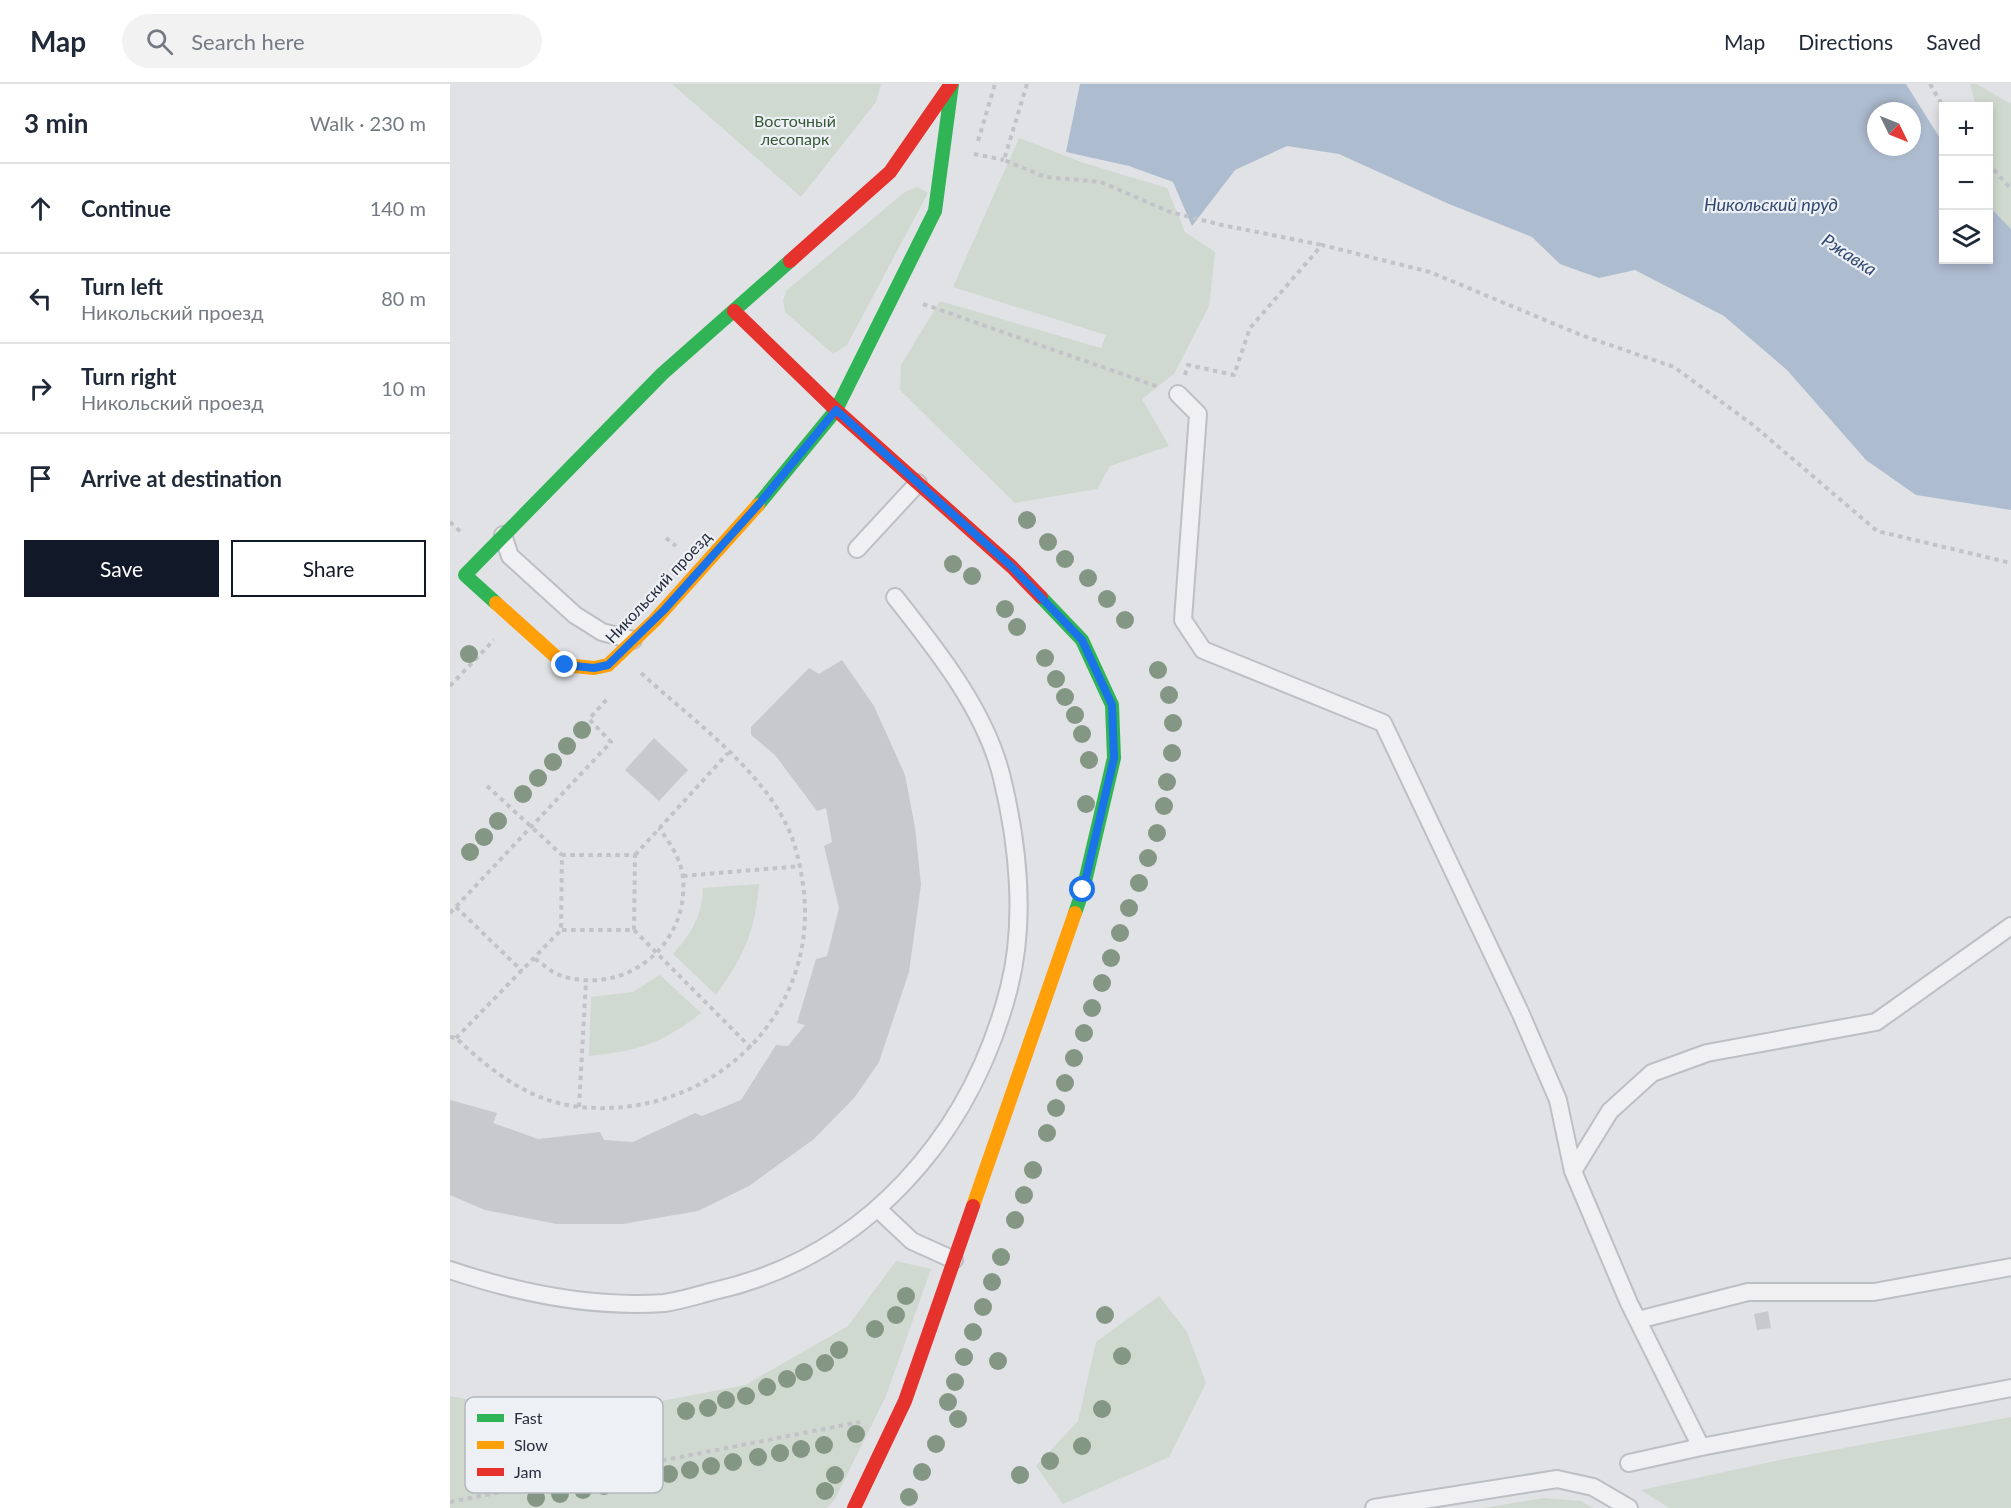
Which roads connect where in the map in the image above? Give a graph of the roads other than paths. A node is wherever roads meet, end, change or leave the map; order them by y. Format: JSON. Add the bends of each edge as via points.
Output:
{"nodes":[{"id":1,"x":952,"y":84,"type":"edge"},
{"id":2,"x":734,"y":311,"type":"junction"},
{"id":3,"x":1178,"y":394,"type":"road end"},
{"id":4,"x":836,"y":410,"type":"junction"},
{"id":5,"x":918,"y":483,"type":"junction"},
{"id":6,"x":503,"y":535,"type":"junction"},
{"id":7,"x":857,"y":549,"type":"dead end"},
{"id":8,"x":895,"y":597,"type":"dead end"},
{"id":9,"x":633,"y":640,"type":"junction"},
{"id":10,"x":2011,"y":926,"type":"edge"},
{"id":11,"x":1573,"y":1171,"type":"junction"},
{"id":12,"x":879,"y":1209,"type":"junction"},
{"id":13,"x":954,"y":1260,"type":"junction"},
{"id":14,"x":2011,"y":1267,"type":"edge"},
{"id":15,"x":450,"y":1270,"type":"edge"},
{"id":16,"x":1638,"y":1320,"type":"junction"},
{"id":17,"x":2011,"y":1388,"type":"edge"},
{"id":18,"x":1701,"y":1447,"type":"junction"},
{"id":19,"x":1629,"y":1463,"type":"dead end"},
{"id":20,"x":855,"y":1508,"type":"edge"},
{"id":21,"x":1374,"y":1508,"type":"edge"},
{"id":22,"x":1629,"y":1508,"type":"edge"}],
"edges":[{"from":1,"to":2,"type":"street","name":"Никольский проезд","via":[[890,172]]},
{"from":1,"to":4,"type":"street","name":"Никольский проезд","via":[[935,211]]},
{"from":2,"to":4,"type":"street"},
{"from":2,"to":6,"type":"street","name":"Никольский проезд","via":[[662,374]]},
{"from":3,"to":11,"type":"lane","via":[[1197,414],[1183,620],[1203,650],[1383,723],[1558,1100]]},
{"from":4,"to":5,"type":"street"},
{"from":4,"to":9,"type":"street","name":"Никольский проезд","via":[[759,504]]},
{"from":5,"to":7,"type":"lane"},
{"from":5,"to":13,"type":"street","via":[[1012,567],[1082,640],[1112,705],[1114,758],[1083,890]]},
{"from":6,"to":9,"type":"lane","via":[[510,556],[575,615],[602,632]]},
{"from":6,"to":9,"type":"street","name":"Никольский проезд","via":[[465,575],[565,665],[608,665]]},
{"from":8,"to":12,"type":"lane","via":[[939,652],[975,710],[1002,776],[1014,844],[1019,910],[1010,986],[990,1051],[958,1113],[925,1158]]},
{"from":10,"to":11,"type":"lane","via":[[1876,1022],[1707,1053],[1652,1073],[1610,1111]]},
{"from":11,"to":16,"type":"lane"},
{"from":12,"to":13,"type":"lane","via":[[912,1241]]},
{"from":12,"to":15,"type":"lane","via":[[819,1252],[756,1282],[665,1303],[576,1301],[488,1283]]},
{"from":13,"to":20,"type":"street","via":[[905,1401]]},
{"from":14,"to":16,"type":"lane","via":[[1874,1292],[1748,1292]]},
{"from":16,"to":18,"type":"lane"},
{"from":17,"to":18,"type":"lane"},
{"from":18,"to":19,"type":"lane"},
{"from":21,"to":22,"type":"lane","via":[[1557,1479],[1593,1487]]}]}
